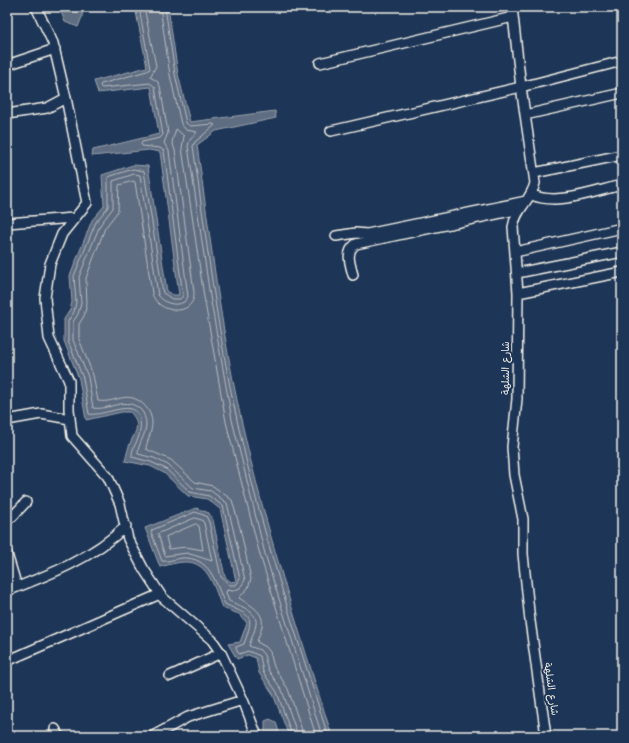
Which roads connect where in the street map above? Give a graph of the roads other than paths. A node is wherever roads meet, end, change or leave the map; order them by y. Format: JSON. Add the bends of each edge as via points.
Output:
{"nodes":[{"id":1,"x":36,"y":7,"type":"edge"},
{"id":2,"x":512,"y":7,"type":"edge"},
{"id":3,"x":513,"y":17,"type":"junction"},
{"id":4,"x":55,"y":49,"type":"junction"},
{"id":5,"x":622,"y":61,"type":"edge"},
{"id":6,"x":320,"y":63,"type":"dead end"},
{"id":7,"x":7,"y":64,"type":"edge"},
{"id":8,"x":521,"y":87,"type":"junction"},
{"id":9,"x":622,"y":93,"type":"edge"},
{"id":10,"x":66,"y":98,"type":"junction"},
{"id":11,"x":7,"y":114,"type":"edge"},
{"id":12,"x":525,"y":115,"type":"junction"},
{"id":13,"x":331,"y":131,"type":"dead end"},
{"id":14,"x":622,"y":155,"type":"edge"},
{"id":15,"x":534,"y":173,"type":"junction"},
{"id":16,"x":622,"y":185,"type":"edge"},
{"id":17,"x":529,"y":198,"type":"junction"},
{"id":18,"x":520,"y":210,"type":"junction"},
{"id":19,"x":74,"y":218,"type":"junction"},
{"id":20,"x":7,"y":224,"type":"edge"},
{"id":21,"x":622,"y":228,"type":"edge"},
{"id":22,"x":336,"y":236,"type":"dead end"},
{"id":23,"x":515,"y":252,"type":"junction"},
{"id":24,"x":622,"y":252,"type":"edge"},
{"id":25,"x":622,"y":272,"type":"edge"},
{"id":26,"x":517,"y":273,"type":"junction"},
{"id":27,"x":353,"y":275,"type":"dead end"},
{"id":28,"x":518,"y":293,"type":"junction"},
{"id":29,"x":70,"y":419,"type":"junction"},
{"id":30,"x":7,"y":420,"type":"edge"},
{"id":31,"x":26,"y":502,"type":"dead end"},
{"id":32,"x":7,"y":520,"type":"edge"},
{"id":33,"x":126,"y":526,"type":"junction"},
{"id":34,"x":7,"y":554,"type":"edge"},
{"id":35,"x":17,"y":587,"type":"junction"},
{"id":36,"x":7,"y":591,"type":"edge"},
{"id":37,"x":160,"y":594,"type":"junction"},
{"id":38,"x":221,"y":653,"type":"junction"},
{"id":39,"x":7,"y":661,"type":"edge"},
{"id":40,"x":170,"y":676,"type":"dead end"},
{"id":41,"x":243,"y":700,"type":"junction"},
{"id":42,"x":153,"y":736,"type":"edge"},
{"id":43,"x":257,"y":736,"type":"edge"},
{"id":44,"x":546,"y":736,"type":"edge"}],
"edges":[{"from":1,"to":4,"type":"street"},
{"from":2,"to":3,"type":"street","name":"شارع الشلهة"},
{"from":3,"to":6,"type":"street"},
{"from":3,"to":8,"type":"street","name":"شارع الشلهة"},
{"from":4,"to":7,"type":"street"},
{"from":4,"to":10,"type":"street"},
{"from":5,"to":8,"type":"street"},
{"from":8,"to":12,"type":"street","name":"شارع الشلهة"},
{"from":8,"to":13,"type":"street"},
{"from":9,"to":12,"type":"street"},
{"from":10,"to":11,"type":"street","via":[[47,108]]},
{"from":10,"to":19,"type":"street","via":[[87,203]]},
{"from":12,"to":15,"type":"street","name":"شارع الشلهة"},
{"from":14,"to":15,"type":"street"},
{"from":15,"to":17,"type":"street","name":"شارع الشلهة","via":[[535,183]]},
{"from":16,"to":17,"type":"street","via":[[553,200]]},
{"from":17,"to":18,"type":"street","name":"شارع الشلهة"},
{"from":17,"to":22,"type":"street","via":[[367,234]]},
{"from":18,"to":23,"type":"street","name":"شارع الشلهة","via":[[514,216]]},
{"from":18,"to":27,"type":"street","via":[[356,244],[349,254]]},
{"from":19,"to":20,"type":"street"},
{"from":19,"to":29,"type":"street","via":[[62,234],[50,264],[45,298],[49,338],[70,381]]},
{"from":21,"to":23,"type":"street"},
{"from":23,"to":26,"type":"street","name":"شارع الشلهة"},
{"from":24,"to":26,"type":"street"},
{"from":25,"to":28,"type":"street"},
{"from":26,"to":28,"type":"street","name":"شارع الشلهة"},
{"from":28,"to":44,"type":"street","name":"شارع الشلهة","via":[[517,399],[512,447],[522,519],[530,621]]},
{"from":29,"to":30,"type":"street","via":[[41,414]]},
{"from":29,"to":33,"type":"street","via":[[72,436],[108,477]]},
{"from":31,"to":32,"type":"street"},
{"from":33,"to":35,"type":"street","via":[[103,545],[65,568]]},
{"from":33,"to":37,"type":"street","via":[[134,552]]},
{"from":34,"to":35,"type":"street"},
{"from":35,"to":36,"type":"street"},
{"from":37,"to":38,"type":"street","via":[[212,640]]},
{"from":37,"to":39,"type":"street"},
{"from":38,"to":40,"type":"street"},
{"from":38,"to":41,"type":"street"},
{"from":41,"to":42,"type":"street","via":[[188,717]]},
{"from":41,"to":43,"type":"street"}]}
